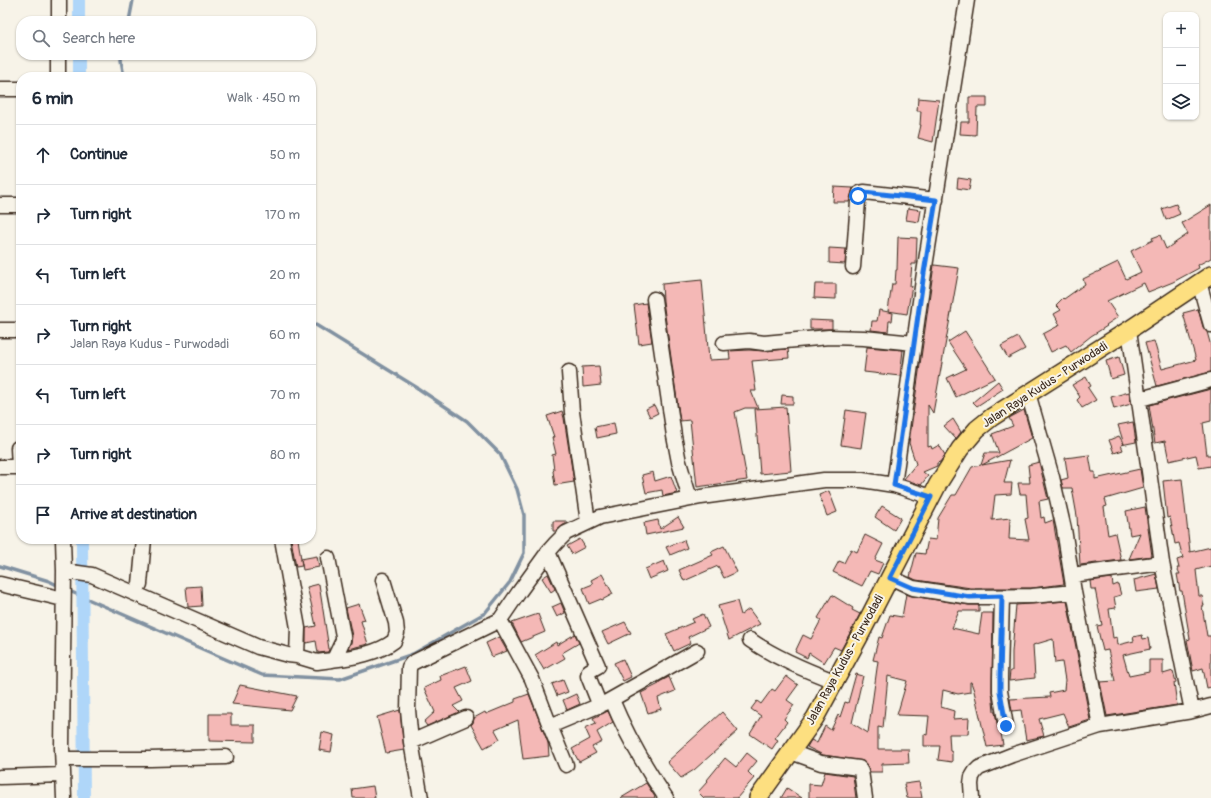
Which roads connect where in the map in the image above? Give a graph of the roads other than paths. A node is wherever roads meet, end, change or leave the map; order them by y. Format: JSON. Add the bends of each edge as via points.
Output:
{"nodes":[{"id":1,"x":59,"y":0,"type":"edge"},
{"id":2,"x":967,"y":0,"type":"edge"},
{"id":3,"x":59,"y":16,"type":"edge"},
{"id":4,"x":58,"y":60,"type":"edge"},
{"id":5,"x":58,"y":72,"type":"edge"},
{"id":6,"x":0,"y":89,"type":"edge"},
{"id":7,"x":16,"y":89,"type":"edge"},
{"id":8,"x":936,"y":200,"type":"junction"},
{"id":9,"x":0,"y":205,"type":"edge"},
{"id":10,"x":16,"y":205,"type":"edge"},
{"id":11,"x":0,"y":213,"type":"edge"},
{"id":12,"x":16,"y":213,"type":"edge"},
{"id":13,"x":853,"y":267,"type":"dead end"},
{"id":14,"x":1205,"y":279,"type":"edge"},
{"id":15,"x":654,"y":299,"type":"dead end"},
{"id":16,"x":1211,"y":325,"type":"edge"},
{"id":17,"x":0,"y":330,"type":"edge"},
{"id":18,"x":16,"y":330,"type":"edge"},
{"id":19,"x":1130,"y":330,"type":"junction"},
{"id":20,"x":724,"y":343,"type":"dead end"},
{"id":21,"x":914,"y":343,"type":"junction"},
{"id":22,"x":569,"y":372,"type":"dead end"},
{"id":23,"x":1211,"y":380,"type":"edge"},
{"id":24,"x":1028,"y":393,"type":"junction"},
{"id":25,"x":1140,"y":399,"type":"junction"},
{"id":26,"x":16,"y":467,"type":"edge"},
{"id":27,"x":0,"y":468,"type":"edge"},
{"id":28,"x":894,"y":485,"type":"junction"},
{"id":29,"x":931,"y":497,"type":"junction"},
{"id":30,"x":690,"y":499,"type":"junction"},
{"id":31,"x":588,"y":522,"type":"junction"},
{"id":32,"x":63,"y":544,"type":"edge"},
{"id":33,"x":144,"y":544,"type":"edge"},
{"id":34,"x":283,"y":544,"type":"edge"},
{"id":35,"x":548,"y":552,"type":"junction"},
{"id":36,"x":328,"y":558,"type":"dead end"},
{"id":37,"x":1162,"y":563,"type":"junction"},
{"id":38,"x":1072,"y":575,"type":"junction"},
{"id":39,"x":890,"y":578,"type":"junction"},
{"id":40,"x":383,"y":580,"type":"dead end"},
{"id":41,"x":0,"y":584,"type":"edge"},
{"id":42,"x":65,"y":584,"type":"junction"},
{"id":43,"x":1074,"y":592,"type":"junction"},
{"id":44,"x":135,"y":593,"type":"junction"},
{"id":45,"x":1002,"y":596,"type":"junction"},
{"id":46,"x":500,"y":620,"type":"junction"},
{"id":47,"x":750,"y":640,"type":"dead end"},
{"id":48,"x":697,"y":651,"type":"dead end"},
{"id":49,"x":297,"y":656,"type":"junction"},
{"id":50,"x":332,"y":660,"type":"junction"},
{"id":51,"x":834,"y":681,"type":"junction"},
{"id":52,"x":606,"y":703,"type":"junction"},
{"id":53,"x":1211,"y":706,"type":"edge"},
{"id":54,"x":1192,"y":711,"type":"junction"},
{"id":55,"x":466,"y":718,"type":"dead end"},
{"id":56,"x":550,"y":726,"type":"junction"},
{"id":57,"x":1006,"y":726,"type":"dead end"},
{"id":58,"x":1100,"y":726,"type":"junction"},
{"id":59,"x":411,"y":742,"type":"junction"},
{"id":60,"x":791,"y":752,"type":"junction"},
{"id":61,"x":226,"y":757,"type":"dead end"},
{"id":62,"x":68,"y":759,"type":"junction"},
{"id":63,"x":566,"y":765,"type":"dead end"},
{"id":64,"x":63,"y":775,"type":"junction"},
{"id":65,"x":0,"y":777,"type":"edge"},
{"id":66,"x":64,"y":798,"type":"edge"},
{"id":67,"x":421,"y":798,"type":"edge"},
{"id":68,"x":666,"y":798,"type":"edge"},
{"id":69,"x":758,"y":798,"type":"edge"},
{"id":70,"x":865,"y":798,"type":"edge"},
{"id":71,"x":972,"y":798,"type":"edge"}],
"edges":[{"from":1,"to":3,"type":"street"},
{"from":2,"to":8,"type":"street"},
{"from":4,"to":5,"type":"street"},
{"from":6,"to":7,"type":"street"},
{"from":8,"to":13,"type":"street","via":[[860,193]]},
{"from":8,"to":21,"type":"street"},
{"from":9,"to":10,"type":"street"},
{"from":11,"to":12,"type":"street"},
{"from":14,"to":16,"type":"street"},
{"from":14,"to":19,"type":"main road","name":"Jalan Raya Kudus - Purwodadi"},
{"from":15,"to":30,"type":"street","via":[[674,436]]},
{"from":17,"to":18,"type":"street"},
{"from":19,"to":24,"type":"main road","name":"Jalan Raya Kudus - Purwodadi"},
{"from":19,"to":25,"type":"street"},
{"from":20,"to":21,"type":"street","via":[[764,343],[829,337]]},
{"from":21,"to":28,"type":"street"},
{"from":22,"to":31,"type":"street","via":[[572,412]]},
{"from":23,"to":25,"type":"street"},
{"from":24,"to":29,"type":"main road","name":"Jalan Raya Kudus - Purwodadi","via":[[977,429],[960,449]]},
{"from":24,"to":38,"type":"street","via":[[1052,477]]},
{"from":25,"to":37,"type":"street"},
{"from":26,"to":27,"type":"street"},
{"from":28,"to":29,"type":"street"},
{"from":28,"to":30,"type":"street","via":[[862,480],[824,480]]},
{"from":29,"to":39,"type":"main road","name":"Jalan Raya Kudus - Purwodadi"},
{"from":30,"to":31,"type":"street","via":[[611,514]]},
{"from":31,"to":35,"type":"street","via":[[566,533]]},
{"from":32,"to":42,"type":"street"},
{"from":33,"to":44,"type":"street","via":[[140,584]]},
{"from":34,"to":49,"type":"street","via":[[298,628]]},
{"from":35,"to":46,"type":"street"},
{"from":35,"to":52,"type":"street","via":[[598,666],[589,671],[588,676]]},
{"from":36,"to":50,"type":"street","via":[[343,636]]},
{"from":37,"to":38,"type":"street"},
{"from":37,"to":54,"type":"street"},
{"from":38,"to":43,"type":"street"},
{"from":39,"to":45,"type":"street","via":[[913,588],[970,597]]},
{"from":39,"to":51,"type":"main road","name":"Jalan Raya Kudus - Purwodadi"},
{"from":40,"to":50,"type":"street","via":[[396,624],[397,637],[380,649],[359,656]]},
{"from":41,"to":42,"type":"street"},
{"from":42,"to":44,"type":"street","via":[[92,575]]},
{"from":42,"to":62,"type":"street"},
{"from":43,"to":45,"type":"street"},
{"from":43,"to":58,"type":"street"},
{"from":44,"to":49,"type":"street","via":[[258,647]]},
{"from":45,"to":57,"type":"street","via":[[1000,691]]},
{"from":46,"to":56,"type":"street","via":[[532,679]]},
{"from":46,"to":59,"type":"street","via":[[409,667],[408,710]]},
{"from":47,"to":51,"type":"street","via":[[798,667]]},
{"from":48,"to":52,"type":"street"},
{"from":49,"to":50,"type":"street","via":[[317,662]]},
{"from":51,"to":60,"type":"main road","name":"Jalan Raya Kudus - Purwodadi","via":[[815,718]]},
{"from":52,"to":56,"type":"street"},
{"from":52,"to":68,"type":"street","via":[[623,726]]},
{"from":53,"to":54,"type":"street"},
{"from":54,"to":58,"type":"street"},
{"from":55,"to":59,"type":"street"},
{"from":56,"to":63,"type":"street"},
{"from":58,"to":71,"type":"street","via":[[1012,754],[979,768],[972,776]]},
{"from":59,"to":67,"type":"street"},
{"from":60,"to":69,"type":"main road","name":"Jalan Raya Kudus - Purwodadi"},
{"from":60,"to":70,"type":"street","via":[[821,763],[859,768]]},
{"from":61,"to":62,"type":"street"},
{"from":62,"to":64,"type":"street"},
{"from":64,"to":65,"type":"street"},
{"from":64,"to":66,"type":"street"}]}
